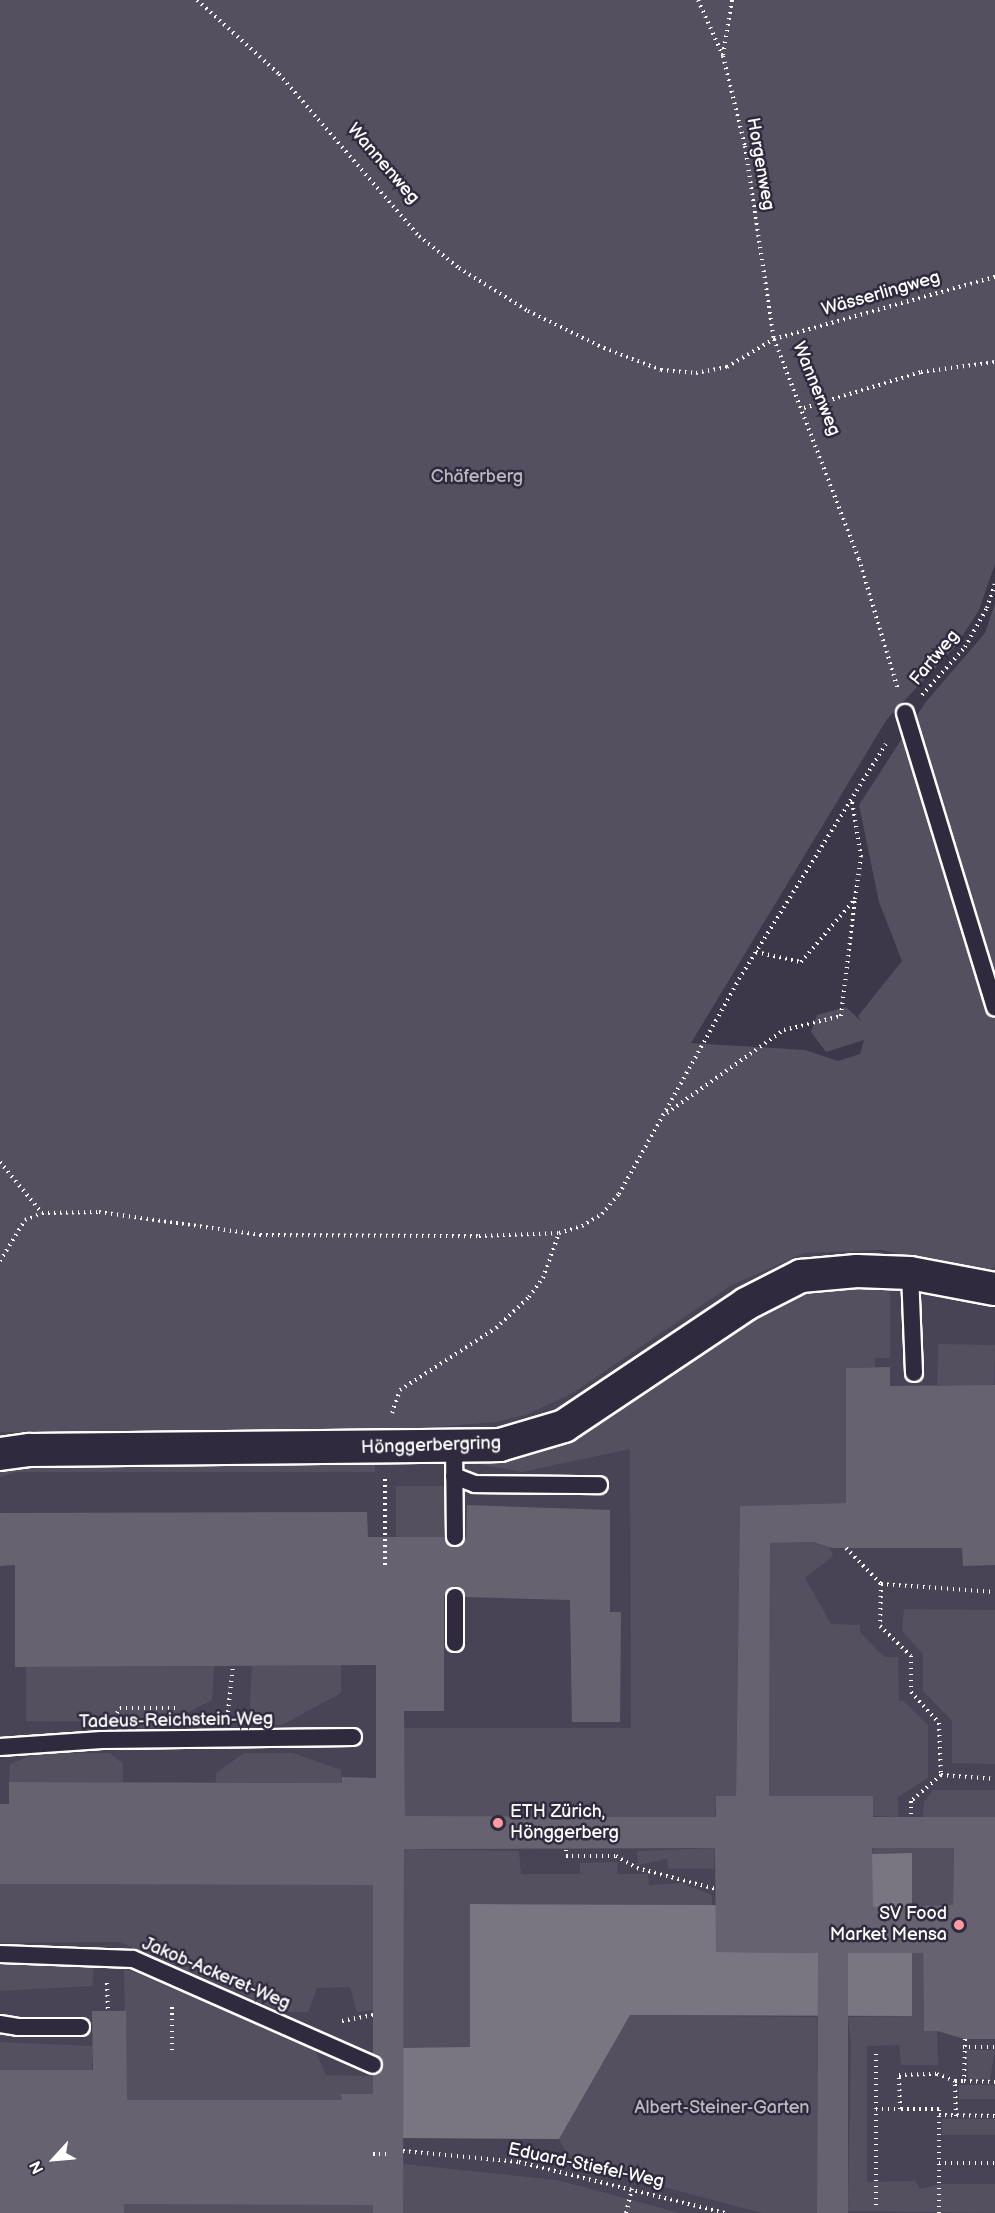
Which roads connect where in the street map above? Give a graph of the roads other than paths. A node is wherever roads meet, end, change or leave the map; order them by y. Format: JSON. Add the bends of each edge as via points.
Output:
{"nodes":[{"id":1,"x":905,"y":713,"type":"road end"},
{"id":2,"x":995,"y":1008,"type":"edge"},
{"id":3,"x":910,"y":1273,"type":"junction"},
{"id":4,"x":995,"y":1289,"type":"edge"},
{"id":5,"x":914,"y":1373,"type":"dead end"},
{"id":6,"x":454,"y":1445,"type":"junction"},
{"id":7,"x":0,"y":1454,"type":"edge"},
{"id":8,"x":454,"y":1476,"type":"junction"},
{"id":9,"x":599,"y":1485,"type":"dead end"},
{"id":10,"x":455,"y":1538,"type":"dead end"},
{"id":11,"x":455,"y":1597,"type":"dead end"},
{"id":12,"x":455,"y":1643,"type":"dead end"},
{"id":13,"x":354,"y":1737,"type":"dead end"},
{"id":14,"x":0,"y":1747,"type":"edge"},
{"id":15,"x":0,"y":1954,"type":"edge"},
{"id":16,"x":0,"y":2024,"type":"edge"},
{"id":17,"x":81,"y":2027,"type":"dead end"},
{"id":18,"x":373,"y":2065,"type":"dead end"}],
"edges":[{"from":1,"to":2,"type":"lane"},
{"from":3,"to":4,"type":"street","name":"Hönggerbergring"},
{"from":3,"to":5,"type":"lane"},
{"from":3,"to":6,"type":"street","name":"Hönggerbergring","via":[[857,1271],[801,1276],[746,1304],[564,1426],[500,1445]]},
{"from":6,"to":7,"type":"street","name":"Hönggerbergring","via":[[30,1450]]},
{"from":6,"to":8,"type":"lane"},
{"from":8,"to":9,"type":"lane","via":[[475,1484]]},
{"from":8,"to":10,"type":"lane"},
{"from":11,"to":12,"type":"lane"},
{"from":13,"to":14,"type":"lane","name":"Tadeus-Reichstein-Weg","via":[[102,1740]]},
{"from":15,"to":18,"type":"lane","name":"Jakob-Ackeret-Weg","via":[[133,1959]]},
{"from":16,"to":17,"type":"lane","via":[[18,2028]]}]}
